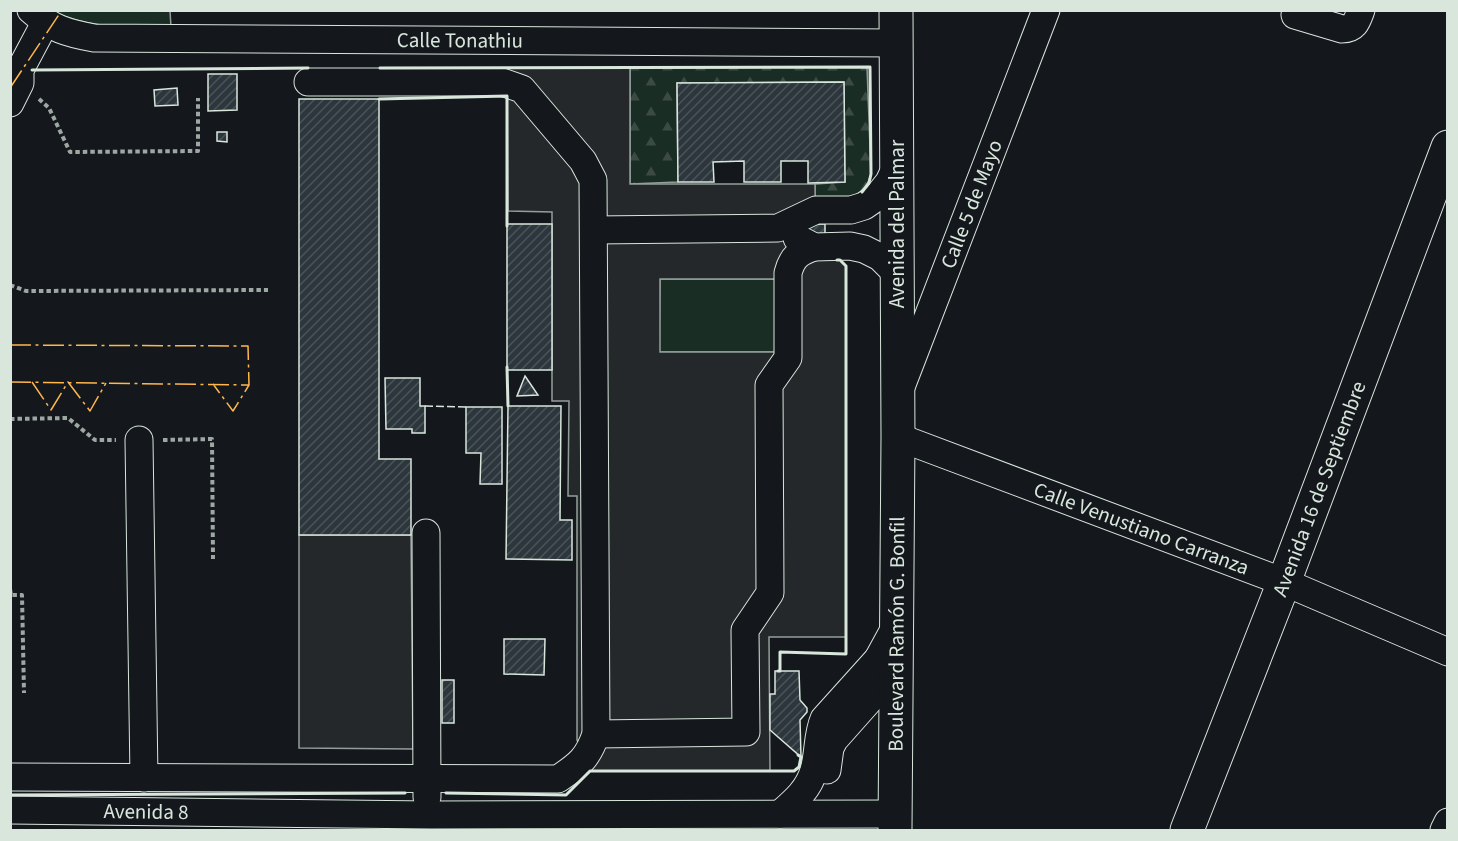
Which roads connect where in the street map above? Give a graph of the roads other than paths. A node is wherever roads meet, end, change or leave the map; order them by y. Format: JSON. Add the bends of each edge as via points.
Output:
{"nodes":[{"id":1,"x":896,"y":10,"type":"edge"},
{"id":2,"x":1047,"y":10,"type":"edge"},
{"id":3,"x":1361,"y":10,"type":"edge"},
{"id":4,"x":1295,"y":15,"type":"dead end"},
{"id":5,"x":38,"y":17,"type":"edge"},
{"id":6,"x":896,"y":43,"type":"junction"},
{"id":7,"x":308,"y":82,"type":"dead end"},
{"id":8,"x":15,"y":93,"type":"edge"},
{"id":9,"x":1448,"y":147,"type":"edge"},
{"id":10,"x":897,"y":165,"type":"junction"},
{"id":11,"x":778,"y":228,"type":"junction"},
{"id":12,"x":594,"y":230,"type":"junction"},
{"id":13,"x":814,"y":247,"type":"junction"},
{"id":14,"x":898,"y":275,"type":"junction"},
{"id":15,"x":897,"y":397,"type":"junction"},
{"id":16,"x":898,"y":437,"type":"junction"},
{"id":17,"x":139,"y":440,"type":"dead end"},
{"id":18,"x":426,"y":532,"type":"dead end"},
{"id":19,"x":1284,"y":582,"type":"junction"},
{"id":20,"x":896,"y":626,"type":"junction"},
{"id":21,"x":1448,"y":652,"type":"edge"},
{"id":22,"x":596,"y":734,"type":"junction"},
{"id":23,"x":10,"y":777,"type":"edge"},
{"id":24,"x":144,"y":778,"type":"junction"},
{"id":25,"x":426,"y":778,"type":"junction"},
{"id":26,"x":787,"y":808,"type":"junction"},
{"id":27,"x":10,"y":810,"type":"edge"},
{"id":28,"x":263,"y":822,"type":"edge"},
{"id":29,"x":895,"y":822,"type":"edge"},
{"id":30,"x":1448,"y":822,"type":"edge"},
{"id":31,"x":430,"y":823,"type":"edge"},
{"id":32,"x":568,"y":823,"type":"edge"},
{"id":33,"x":1187,"y":831,"type":"edge"},
{"id":34,"x":1444,"y":831,"type":"edge"}],
"edges":[{"from":1,"to":6,"type":"main road","name":"Avenida del Palmar"},
{"from":2,"to":15,"type":"street","name":"Calle 5 de Mayo"},
{"from":3,"to":4,"type":"street","via":[[1350,29]]},
{"from":5,"to":6,"type":"street","name":"Calle Tonathiu","via":[[64,32],[94,38]]},
{"from":5,"to":8,"type":"street"},
{"from":6,"to":10,"type":"main road","name":"Avenida del Palmar"},
{"from":7,"to":12,"type":"street","via":[[502,82],[522,89],[583,161],[593,180]]},
{"from":9,"to":19,"type":"main road","name":"Avenida 16 de Septiembre"},
{"from":10,"to":11,"type":"street","via":[[877,197],[864,206],[816,210]]},
{"from":10,"to":14,"type":"main road","name":"Avenida del Palmar"},
{"from":11,"to":12,"type":"street"},
{"from":11,"to":13,"type":"street"},
{"from":12,"to":22,"type":"street"},
{"from":13,"to":14,"type":"street","via":[[864,249],[880,256]]},
{"from":13,"to":22,"type":"street","via":[[797,254],[791,262],[788,358],[769,385],[770,593],[745,630],[746,732]]},
{"from":14,"to":15,"type":"main road","name":"Avenida del Palmar"},
{"from":15,"to":16,"type":"main road","name":"Avenida del Palmar"},
{"from":16,"to":19,"type":"street","name":"Calle Venustiano Carranza"},
{"from":16,"to":20,"type":"main road","name":"Boulevard Ramón G. Bonfil"},
{"from":17,"to":24,"type":"street"},
{"from":18,"to":25,"type":"street"},
{"from":19,"to":21,"type":"street","name":"Calle Venustiano Carranza"},
{"from":19,"to":33,"type":"main road","name":"Avenida 16 de Septiembre"},
{"from":20,"to":26,"type":"street","via":[[878,659],[824,719],[812,776],[801,795]]},
{"from":20,"to":29,"type":"main road","name":"Boulevard Ramón G. Bonfil"},
{"from":22,"to":25,"type":"street","via":[[590,752],[577,767],[558,778]]},
{"from":23,"to":24,"type":"street"},
{"from":24,"to":25,"type":"street"},
{"from":25,"to":31,"type":"street"},
{"from":26,"to":29,"type":"street","name":"Avenida 8"},
{"from":26,"to":32,"type":"street","name":"Avenida 8"},
{"from":27,"to":28,"type":"street","name":"Avenida 8"},
{"from":28,"to":31,"type":"street","name":"Avenida 8"},
{"from":30,"to":34,"type":"street"},
{"from":31,"to":32,"type":"street","name":"Avenida 8"}]}
